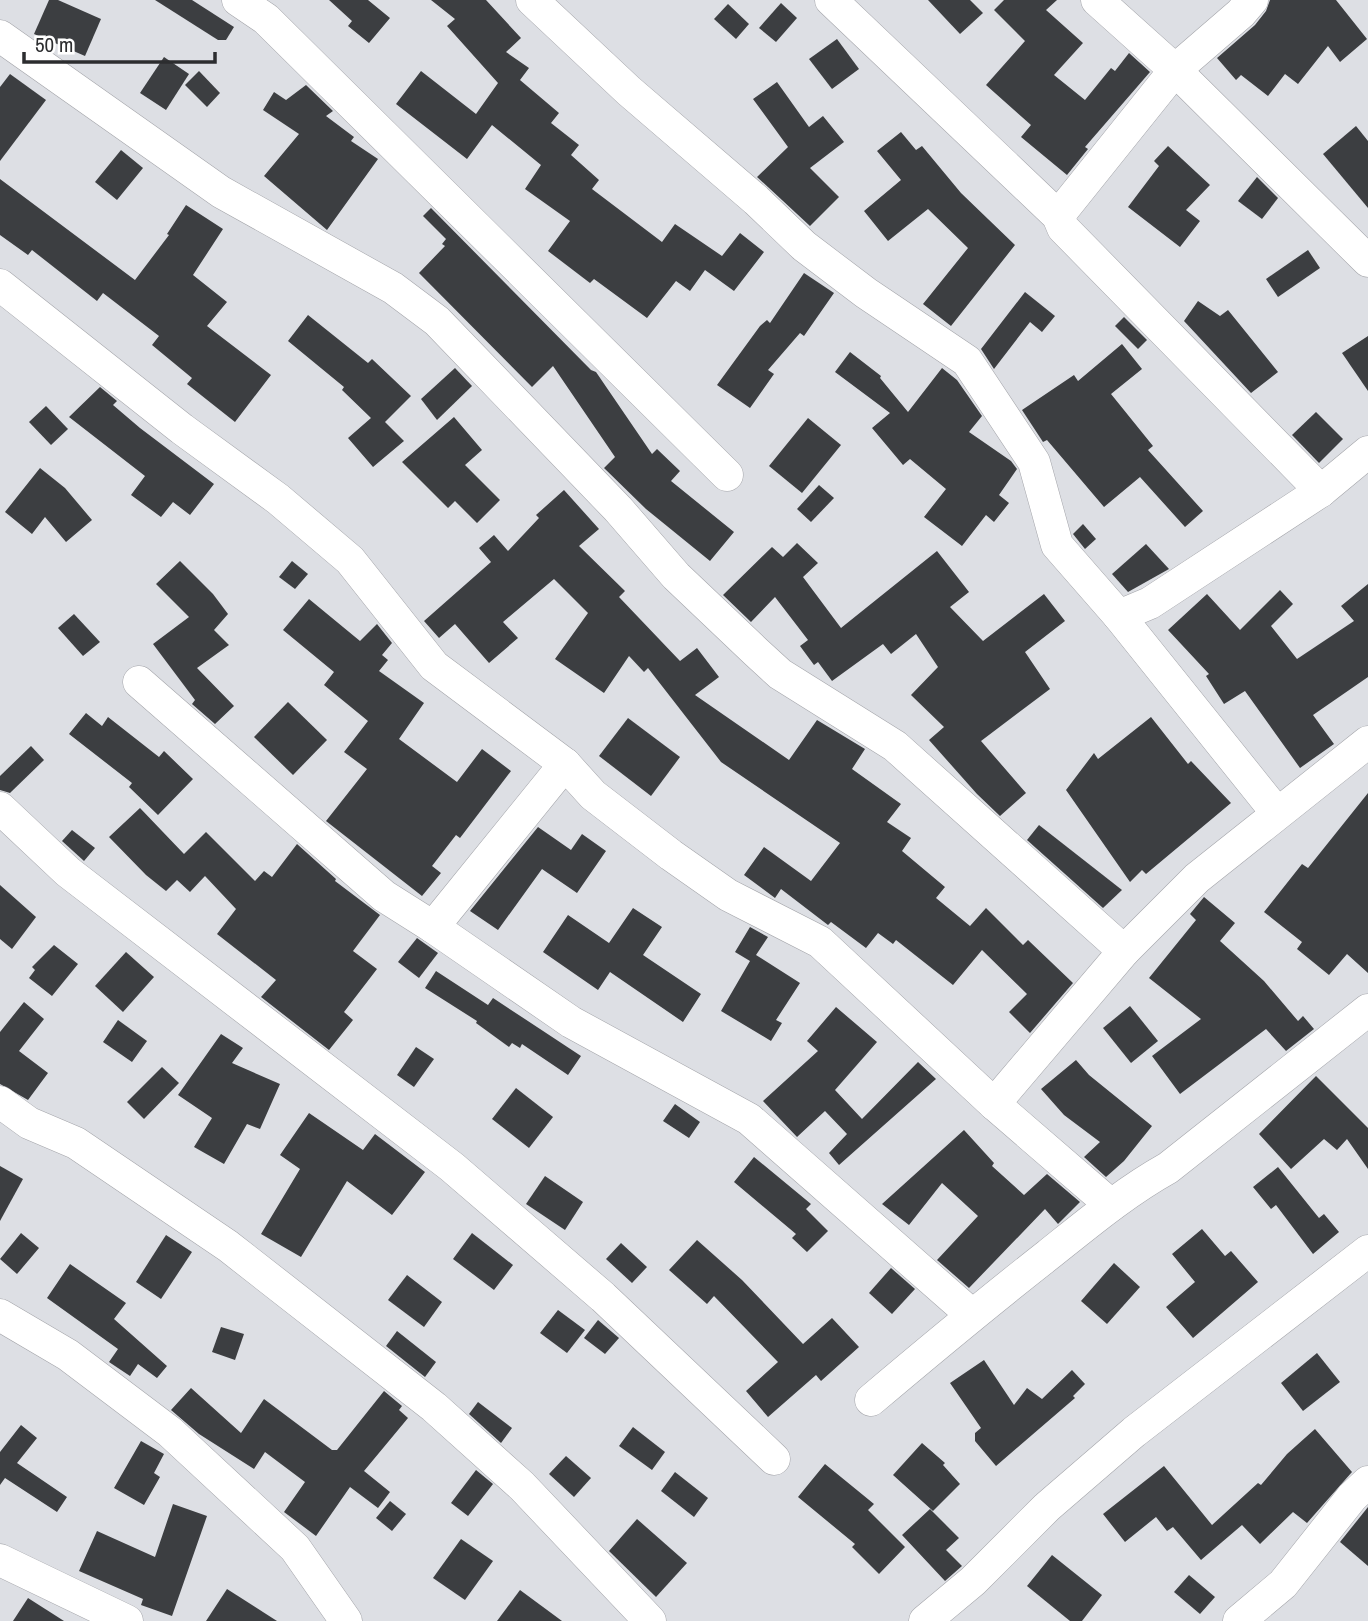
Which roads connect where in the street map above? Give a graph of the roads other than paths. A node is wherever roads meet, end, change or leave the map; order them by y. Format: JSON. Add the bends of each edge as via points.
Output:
{"nodes":[{"id":1,"x":238,"y":0,"type":"edge"},
{"id":2,"x":532,"y":0,"type":"edge"},
{"id":3,"x":831,"y":0,"type":"edge"},
{"id":4,"x":1097,"y":0,"type":"edge"},
{"id":5,"x":1252,"y":0,"type":"edge"},
{"id":6,"x":0,"y":36,"type":"edge"},
{"id":7,"x":1175,"y":70,"type":"junction"},
{"id":8,"x":1058,"y":216,"type":"junction"},
{"id":9,"x":1368,"y":261,"type":"edge"},
{"id":10,"x":0,"y":285,"type":"edge"},
{"id":11,"x":1368,"y":452,"type":"edge"},
{"id":12,"x":727,"y":475,"type":"dead end"},
{"id":13,"x":1321,"y":491,"type":"junction"},
{"id":14,"x":1119,"y":616,"type":"junction"},
{"id":15,"x":139,"y":682,"type":"dead end"},
{"id":16,"x":1368,"y":742,"type":"edge"},
{"id":17,"x":565,"y":764,"type":"junction"},
{"id":18,"x":0,"y":808,"type":"edge"},
{"id":19,"x":1277,"y":813,"type":"junction"},
{"id":20,"x":433,"y":927,"type":"junction"},
{"id":21,"x":1124,"y":951,"type":"junction"},
{"id":22,"x":1368,"y":1010,"type":"edge"},
{"id":23,"x":0,"y":1102,"type":"edge"},
{"id":24,"x":994,"y":1104,"type":"junction"},
{"id":25,"x":1111,"y":1205,"type":"junction"},
{"id":26,"x":1368,"y":1251,"type":"edge"},
{"id":27,"x":0,"y":1315,"type":"edge"},
{"id":28,"x":972,"y":1315,"type":"junction"},
{"id":29,"x":871,"y":1400,"type":"dead end"},
{"id":30,"x":774,"y":1460,"type":"dead end"},
{"id":31,"x":1368,"y":1482,"type":"edge"},
{"id":32,"x":0,"y":1560,"type":"edge"},
{"id":33,"x":127,"y":1621,"type":"edge"},
{"id":34,"x":346,"y":1621,"type":"edge"},
{"id":35,"x":650,"y":1621,"type":"edge"},
{"id":36,"x":925,"y":1621,"type":"edge"},
{"id":37,"x":1239,"y":1621,"type":"edge"}],
"edges":[{"from":1,"to":12,"type":"street","via":[[266,19]]},
{"from":2,"to":14,"type":"street","via":[[804,246],[967,361],[1034,462],[1057,545]]},
{"from":3,"to":8,"type":"street"},
{"from":4,"to":7,"type":"street"},
{"from":5,"to":7,"type":"street"},
{"from":6,"to":21,"type":"street","via":[[221,192],[393,288],[437,321],[676,576],[756,652],[780,674],[895,747]]},
{"from":7,"to":8,"type":"street"},
{"from":7,"to":9,"type":"street"},
{"from":8,"to":13,"type":"street","via":[[1063,228]]},
{"from":10,"to":17,"type":"street","via":[[350,560],[434,666]]},
{"from":11,"to":13,"type":"street"},
{"from":13,"to":14,"type":"street","via":[[1150,603]]},
{"from":14,"to":19,"type":"street"},
{"from":15,"to":20,"type":"street","via":[[384,896]]},
{"from":16,"to":19,"type":"street"},
{"from":17,"to":20,"type":"street"},
{"from":17,"to":24,"type":"street","via":[[593,795],[728,895],[820,942]]},
{"from":18,"to":30,"type":"street","via":[[68,872],[452,1167],[603,1297]]},
{"from":19,"to":21,"type":"street","via":[[1197,878]]},
{"from":20,"to":28,"type":"street","via":[[570,1021],[749,1118]]},
{"from":21,"to":24,"type":"street"},
{"from":22,"to":25,"type":"street","via":[[1168,1168]]},
{"from":23,"to":35,"type":"street","via":[[29,1123],[76,1143],[228,1246],[434,1407],[522,1486]]},
{"from":24,"to":25,"type":"street"},
{"from":25,"to":28,"type":"street"},
{"from":26,"to":36,"type":"street","via":[[1134,1432]]},
{"from":27,"to":34,"type":"street","via":[[68,1355],[170,1432],[295,1548]]},
{"from":28,"to":29,"type":"street"},
{"from":31,"to":37,"type":"street","via":[[1283,1584]]},
{"from":32,"to":33,"type":"street"}]}
